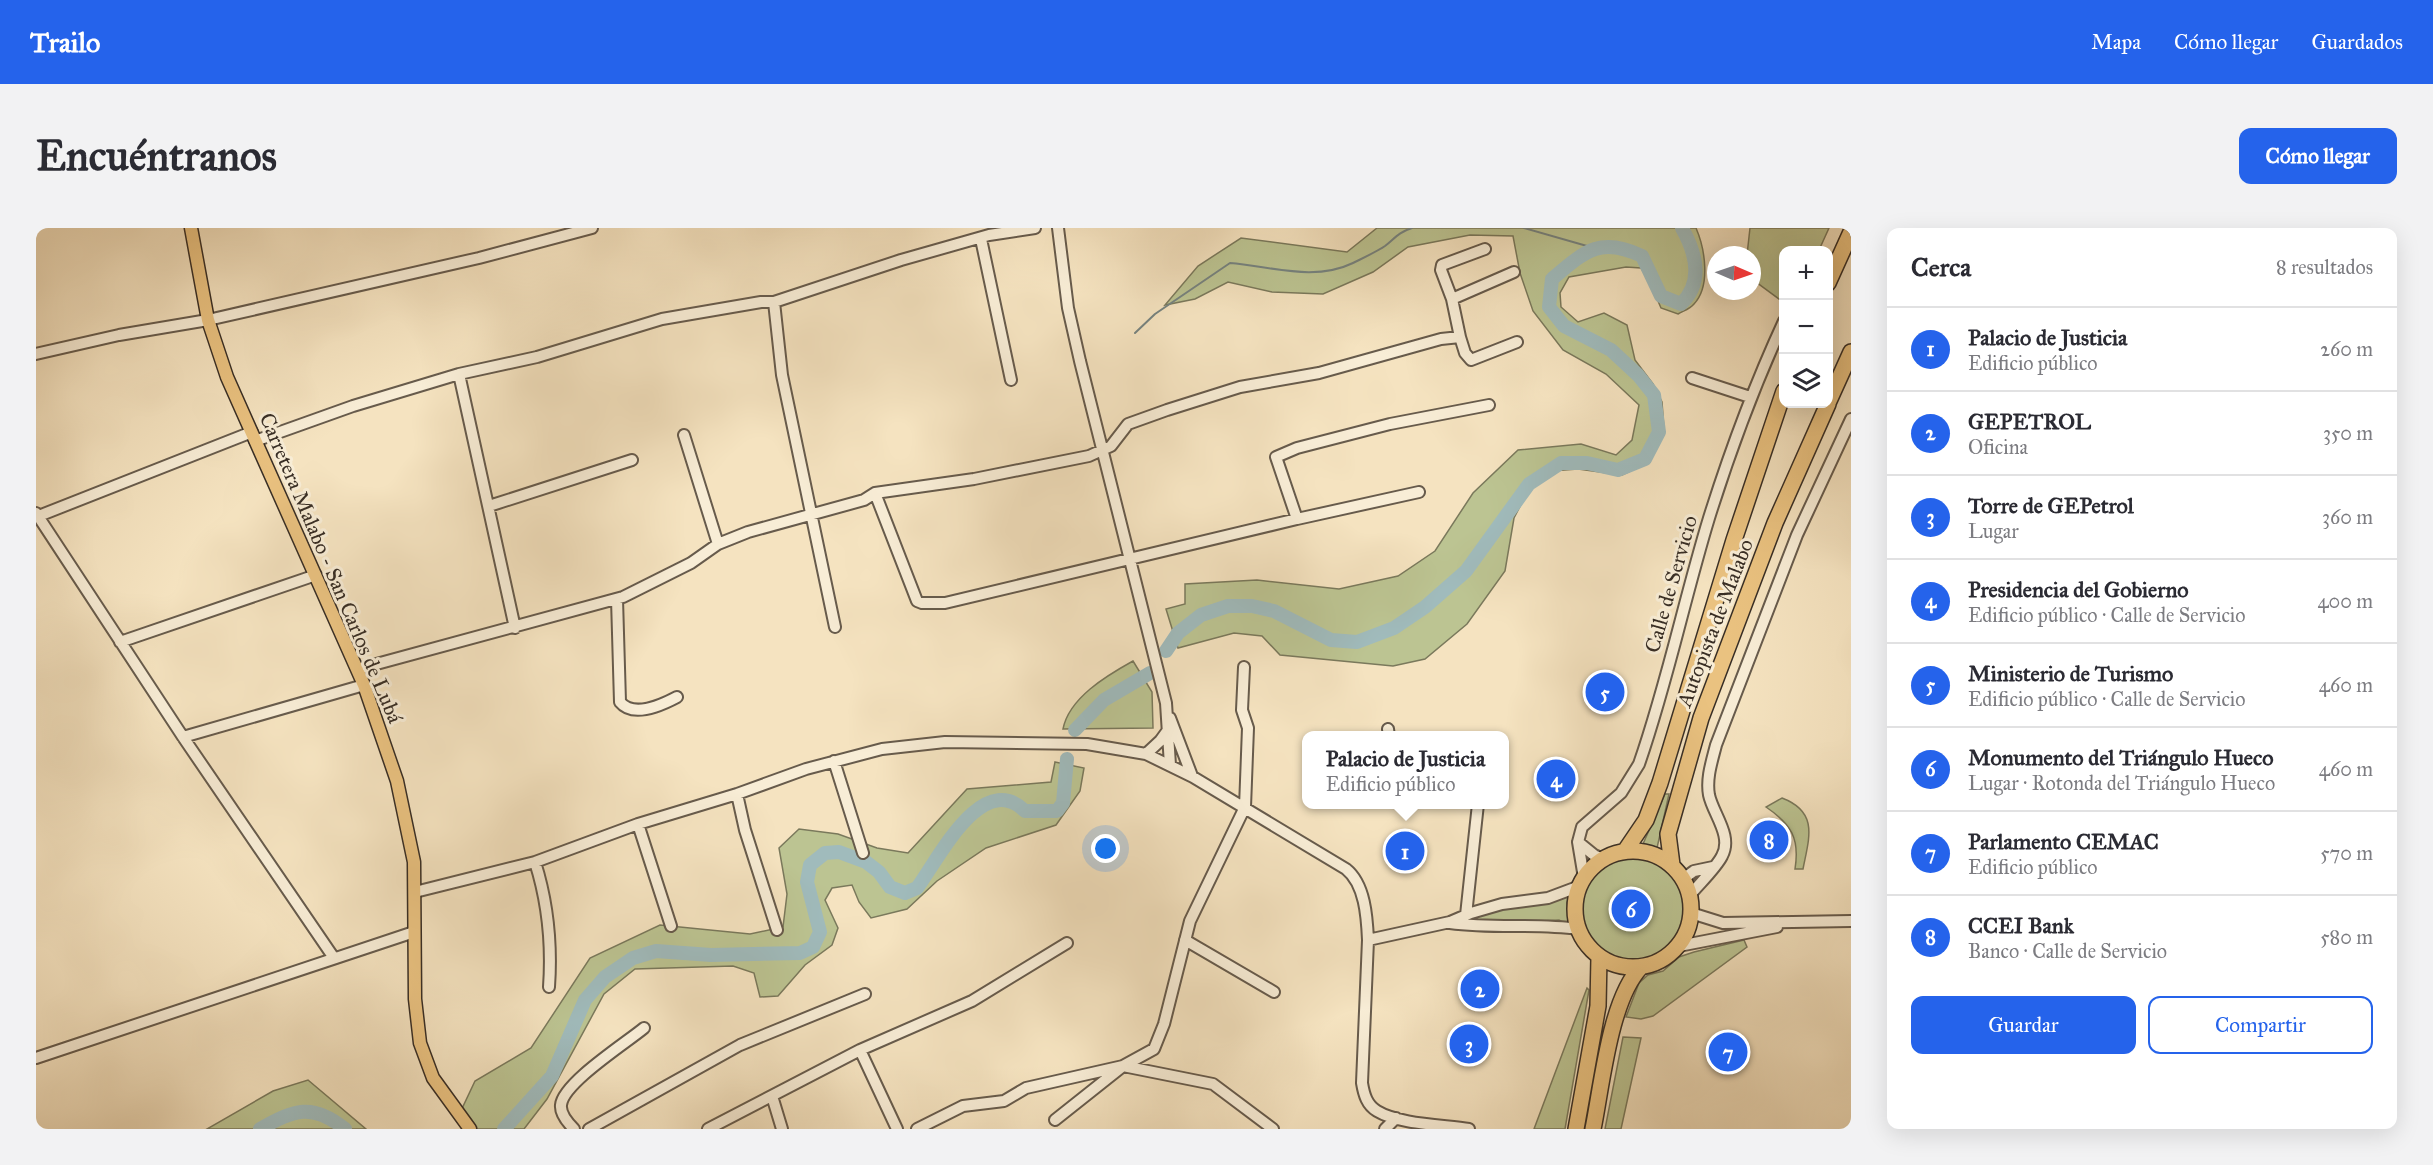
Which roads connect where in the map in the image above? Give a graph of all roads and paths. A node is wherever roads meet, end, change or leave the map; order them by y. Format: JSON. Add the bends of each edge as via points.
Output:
{"nodes":[{"id":1,"x":191,"y":228,"type":"edge"},
{"id":2,"x":592,"y":228,"type":"edge"},
{"id":3,"x":1035,"y":228,"type":"edge"},
{"id":4,"x":1058,"y":228,"type":"edge"},
{"id":5,"x":1851,"y":232,"type":"edge"},
{"id":6,"x":981,"y":238,"type":"junction"},
{"id":7,"x":1485,"y":249,"type":"dead end"},
{"id":8,"x":1515,"y":272,"type":"dead end"},
{"id":9,"x":1833,"y":272,"type":"edge"},
{"id":10,"x":1452,"y":300,"type":"junction"},
{"id":11,"x":774,"y":302,"type":"junction"},
{"id":12,"x":208,"y":320,"type":"junction"},
{"id":13,"x":1779,"y":332,"type":"edge"},
{"id":14,"x":1460,"y":337,"type":"junction"},
{"id":15,"x":1517,"y":342,"type":"dead end"},
{"id":16,"x":1851,"y":352,"type":"edge"},
{"id":17,"x":36,"y":354,"type":"edge"},
{"id":18,"x":459,"y":374,"type":"junction"},
{"id":19,"x":1692,"y":378,"type":"dead end"},
{"id":20,"x":1011,"y":380,"type":"dead end"},
{"id":21,"x":1833,"y":392,"type":"edge"},
{"id":22,"x":1750,"y":397,"type":"junction"},
{"id":23,"x":1489,"y":405,"type":"dead end"},
{"id":24,"x":1779,"y":406,"type":"edge"},
{"id":25,"x":1826,"y":408,"type":"edge"},
{"id":26,"x":1851,"y":419,"type":"edge"},
{"id":27,"x":684,"y":435,"type":"dead end"},
{"id":28,"x":254,"y":437,"type":"junction"},
{"id":29,"x":1102,"y":451,"type":"junction"},
{"id":30,"x":632,"y":460,"type":"dead end"},
{"id":31,"x":1419,"y":492,"type":"dead end"},
{"id":32,"x":875,"y":493,"type":"junction"},
{"id":33,"x":489,"y":506,"type":"junction"},
{"id":34,"x":813,"y":514,"type":"junction"},
{"id":35,"x":37,"y":515,"type":"edge"},
{"id":36,"x":1297,"y":519,"type":"junction"},
{"id":37,"x":718,"y":544,"type":"junction"},
{"id":38,"x":1129,"y":561,"type":"junction"},
{"id":39,"x":316,"y":575,"type":"junction"},
{"id":40,"x":617,"y":599,"type":"junction"},
{"id":41,"x":835,"y":627,"type":"dead end"},
{"id":42,"x":515,"y":628,"type":"junction"},
{"id":43,"x":120,"y":642,"type":"junction"},
{"id":44,"x":1244,"y":667,"type":"dead end"},
{"id":45,"x":358,"y":669,"type":"junction"},
{"id":46,"x":364,"y":685,"type":"junction"},
{"id":47,"x":677,"y":697,"type":"dead end"},
{"id":48,"x":1168,"y":715,"type":"junction"},
{"id":49,"x":1168,"y":730,"type":"junction"},
{"id":50,"x":183,"y":738,"type":"junction"},
{"id":51,"x":1180,"y":745,"type":"junction"},
{"id":52,"x":1146,"y":754,"type":"junction"},
{"id":53,"x":834,"y":761,"type":"junction"},
{"id":54,"x":1175,"y":767,"type":"junction"},
{"id":55,"x":1193,"y":777,"type":"junction"},
{"id":56,"x":737,"y":794,"type":"junction"},
{"id":57,"x":1245,"y":807,"type":"junction"},
{"id":58,"x":1477,"y":809,"type":"edge"},
{"id":59,"x":638,"y":824,"type":"junction"},
{"id":60,"x":1578,"y":842,"type":"junction"},
{"id":61,"x":1624,"y":851,"type":"junction"},
{"id":62,"x":863,"y":853,"type":"dead end"},
{"id":63,"x":1603,"y":859,"type":"junction"},
{"id":64,"x":536,"y":862,"type":"junction"},
{"id":65,"x":1672,"y":866,"type":"junction"},
{"id":66,"x":1713,"y":867,"type":"junction"},
{"id":67,"x":1683,"y":879,"type":"junction"},
{"id":68,"x":1582,"y":882,"type":"junction"},
{"id":69,"x":415,"y":892,"type":"junction"},
{"id":70,"x":1690,"y":896,"type":"junction"},
{"id":71,"x":1691,"y":913,"type":"junction"},
{"id":72,"x":1466,"y":915,"type":"junction"},
{"id":73,"x":1851,"y":921,"type":"edge"},
{"id":74,"x":1450,"y":922,"type":"junction"},
{"id":75,"x":1792,"y":922,"type":"junction"},
{"id":76,"x":671,"y":926,"type":"dead end"},
{"id":77,"x":1578,"y":929,"type":"junction"},
{"id":78,"x":777,"y":930,"type":"dead end"},
{"id":79,"x":414,"y":932,"type":"junction"},
{"id":80,"x":1185,"y":940,"type":"junction"},
{"id":81,"x":1368,"y":940,"type":"junction"},
{"id":82,"x":1067,"y":943,"type":"dead end"},
{"id":83,"x":1679,"y":946,"type":"junction"},
{"id":84,"x":1599,"y":957,"type":"junction"},
{"id":85,"x":334,"y":958,"type":"junction"},
{"id":86,"x":1641,"y":967,"type":"junction"},
{"id":87,"x":549,"y":987,"type":"dead end"},
{"id":88,"x":1274,"y":992,"type":"dead end"},
{"id":89,"x":865,"y":994,"type":"dead end"},
{"id":90,"x":644,"y":1028,"type":"dead end"},
{"id":91,"x":860,"y":1050,"type":"junction"},
{"id":92,"x":36,"y":1058,"type":"edge"},
{"id":93,"x":1123,"y":1066,"type":"junction"},
{"id":94,"x":772,"y":1096,"type":"junction"},
{"id":95,"x":1396,"y":1118,"type":"junction"},
{"id":96,"x":1055,"y":1120,"type":"dead end"},
{"id":97,"x":470,"y":1129,"type":"edge"},
{"id":98,"x":574,"y":1129,"type":"edge"},
{"id":99,"x":589,"y":1129,"type":"edge"},
{"id":100,"x":708,"y":1129,"type":"edge"},
{"id":101,"x":782,"y":1129,"type":"edge"},
{"id":102,"x":897,"y":1129,"type":"edge"},
{"id":103,"x":918,"y":1129,"type":"edge"},
{"id":104,"x":1273,"y":1129,"type":"edge"},
{"id":105,"x":1385,"y":1129,"type":"edge"},
{"id":106,"x":1468,"y":1129,"type":"edge"},
{"id":107,"x":1576,"y":1129,"type":"edge"},
{"id":108,"x":1593,"y":1129,"type":"edge"}],
"edges":[{"from":1,"to":12,"type":"main road","name":"Carretera Malabo - San Carlos de Lubá"},
{"from":2,"to":12,"type":"street"},
{"from":3,"to":6,"type":"street"},
{"from":4,"to":29,"type":"street","via":[[1068,308]]},
{"from":5,"to":9,"type":"highway"},
{"from":6,"to":11,"type":"street"},
{"from":6,"to":20,"type":"street"},
{"from":7,"to":10,"type":"street","via":[[1442,265]]},
{"from":8,"to":10,"type":"street"},
{"from":10,"to":14,"type":"street"},
{"from":11,"to":18,"type":"street","via":[[662,319],[537,357]]},
{"from":11,"to":34,"type":"street","via":[[782,375]]},
{"from":12,"to":17,"type":"street"},
{"from":12,"to":28,"type":"main road","name":"Carretera Malabo - San Carlos de Lubá","via":[[227,377]]},
{"from":13,"to":22,"type":"street","name":"Calle de Servicio"},
{"from":14,"to":15,"type":"street","via":[[1471,360]]},
{"from":14,"to":29,"type":"street","via":[[1319,373],[1240,387],[1167,410],[1128,424],[1111,446]]},
{"from":16,"to":21,"type":"highway","name":"Autopista de Malabo"},
{"from":18,"to":28,"type":"street"},
{"from":18,"to":33,"type":"street"},
{"from":19,"to":22,"type":"street"},
{"from":22,"to":60,"type":"street","name":"Calle de Servicio","via":[[1709,520],[1639,764],[1621,793],[1588,820]]},
{"from":23,"to":36,"type":"street","via":[[1390,424],[1276,457]]},
{"from":24,"to":61,"type":"highway","name":"Autopista de Malabo","via":[[1660,783],[1646,820]]},
{"from":25,"to":65,"type":"highway","name":"Autopista de Malabo","via":[[1775,523],[1701,718],[1668,834]]},
{"from":26,"to":66,"type":"street","via":[[1797,535],[1714,751],[1709,795],[1722,828],[1725,849]]},
{"from":27,"to":37,"type":"street"},
{"from":28,"to":35,"type":"street"},
{"from":28,"to":39,"type":"main road","name":"Carretera Malabo - San Carlos de Lubá"},
{"from":29,"to":32,"type":"street","via":[[1012,473]]},
{"from":29,"to":38,"type":"street"},
{"from":30,"to":33,"type":"street"},
{"from":31,"to":36,"type":"street"},
{"from":32,"to":34,"type":"street","via":[[864,500]]},
{"from":32,"to":38,"type":"street","via":[[914,595],[922,603],[945,603]]},
{"from":33,"to":42,"type":"street"},
{"from":34,"to":37,"type":"street"},
{"from":34,"to":41,"type":"street"},
{"from":35,"to":43,"type":"street"},
{"from":36,"to":38,"type":"street"},
{"from":37,"to":40,"type":"street","via":[[692,563]]},
{"from":38,"to":48,"type":"street"},
{"from":39,"to":43,"type":"street"},
{"from":39,"to":45,"type":"main road","name":"Carretera Malabo - San Carlos de Lubá"},
{"from":40,"to":42,"type":"street"},
{"from":40,"to":47,"type":"street","via":[[620,702],[625,707],[646,709]]},
{"from":42,"to":45,"type":"street"},
{"from":43,"to":50,"type":"street"},
{"from":44,"to":57,"type":"street","via":[[1242,710],[1248,728]]},
{"from":45,"to":46,"type":"main road","name":"Carretera Malabo - San Carlos de Lubá"},
{"from":46,"to":50,"type":"street"},
{"from":46,"to":69,"type":"main road","name":"Carretera Malabo - San Carlos de Lubá","via":[[410,832]]},
{"from":48,"to":49,"type":"street"},
{"from":48,"to":51,"type":"street"},
{"from":49,"to":52,"type":"street"},
{"from":49,"to":54,"type":"street"},
{"from":50,"to":85,"type":"street"},
{"from":51,"to":54,"type":"street"},
{"from":51,"to":55,"type":"street"},
{"from":52,"to":53,"type":"street","via":[[1088,744],[945,742],[899,745]]},
{"from":52,"to":54,"type":"street"},
{"from":53,"to":56,"type":"street"},
{"from":53,"to":62,"type":"street"},
{"from":54,"to":55,"type":"street"},
{"from":55,"to":57,"type":"street"},
{"from":56,"to":59,"type":"street"},
{"from":56,"to":78,"type":"street"},
{"from":57,"to":80,"type":"street","via":[[1190,921]]},
{"from":57,"to":81,"type":"street","via":[[1352,873],[1366,910]]},
{"from":58,"to":72,"type":"street"},
{"from":59,"to":64,"type":"street"},
{"from":59,"to":76,"type":"street"},
{"from":60,"to":63,"type":"street"},
{"from":60,"to":68,"type":"street"},
{"from":61,"to":63,"type":"highway"},
{"from":61,"to":65,"type":"highway","via":[[1645,852]]},
{"from":63,"to":68,"type":"highway"},
{"from":64,"to":69,"type":"street"},
{"from":64,"to":87,"type":"street","via":[[552,956]]},
{"from":65,"to":67,"type":"highway"},
{"from":66,"to":67,"type":"street","via":[[1689,873]]},
{"from":66,"to":70,"type":"street"},
{"from":67,"to":70,"type":"highway"},
{"from":68,"to":72,"type":"street","via":[[1548,898],[1502,904]]},
{"from":68,"to":77,"type":"highway","via":[[1575,911]]},
{"from":69,"to":79,"type":"main road","name":"Carretera Malabo - San Carlos de Lubá"},
{"from":70,"to":71,"type":"highway"},
{"from":71,"to":75,"type":"street","via":[[1723,923]]},
{"from":71,"to":83,"type":"highway"},
{"from":72,"to":74,"type":"street"},
{"from":73,"to":75,"type":"street"},
{"from":74,"to":77,"type":"street","via":[[1487,926],[1551,924]]},
{"from":74,"to":81,"type":"street"},
{"from":75,"to":83,"type":"street"},
{"from":77,"to":84,"type":"highway"},
{"from":79,"to":85,"type":"street"},
{"from":79,"to":97,"type":"main road","name":"Carretera Malabo - San Carlos de Lubá","via":[[420,1043],[433,1078]]},
{"from":80,"to":88,"type":"street"},
{"from":80,"to":93,"type":"street","via":[[1159,1041],[1149,1053]]},
{"from":81,"to":95,"type":"street","via":[[1363,1092],[1376,1111]]},
{"from":82,"to":91,"type":"street","via":[[972,1001]]},
{"from":83,"to":86,"type":"highway","via":[[1666,958]]},
{"from":84,"to":86,"type":"highway","via":[[1615,965]]},
{"from":84,"to":107,"type":"highway","via":[[1598,1006]]},
{"from":85,"to":92,"type":"street"},
{"from":86,"to":108,"type":"highway","via":[[1623,996]]},
{"from":89,"to":99,"type":"street","via":[[740,1045]]},
{"from":90,"to":98,"type":"street","via":[[582,1076],[563,1099],[562,1113]]},
{"from":91,"to":94,"type":"street"},
{"from":91,"to":102,"type":"street"},
{"from":93,"to":96,"type":"street"},
{"from":93,"to":103,"type":"street","via":[[1026,1088],[1004,1101],[963,1106]]},
{"from":93,"to":104,"type":"street","via":[[1213,1084]]},
{"from":94,"to":100,"type":"street"},
{"from":94,"to":101,"type":"street"},
{"from":95,"to":105,"type":"street"},
{"from":95,"to":106,"type":"street"}]}
